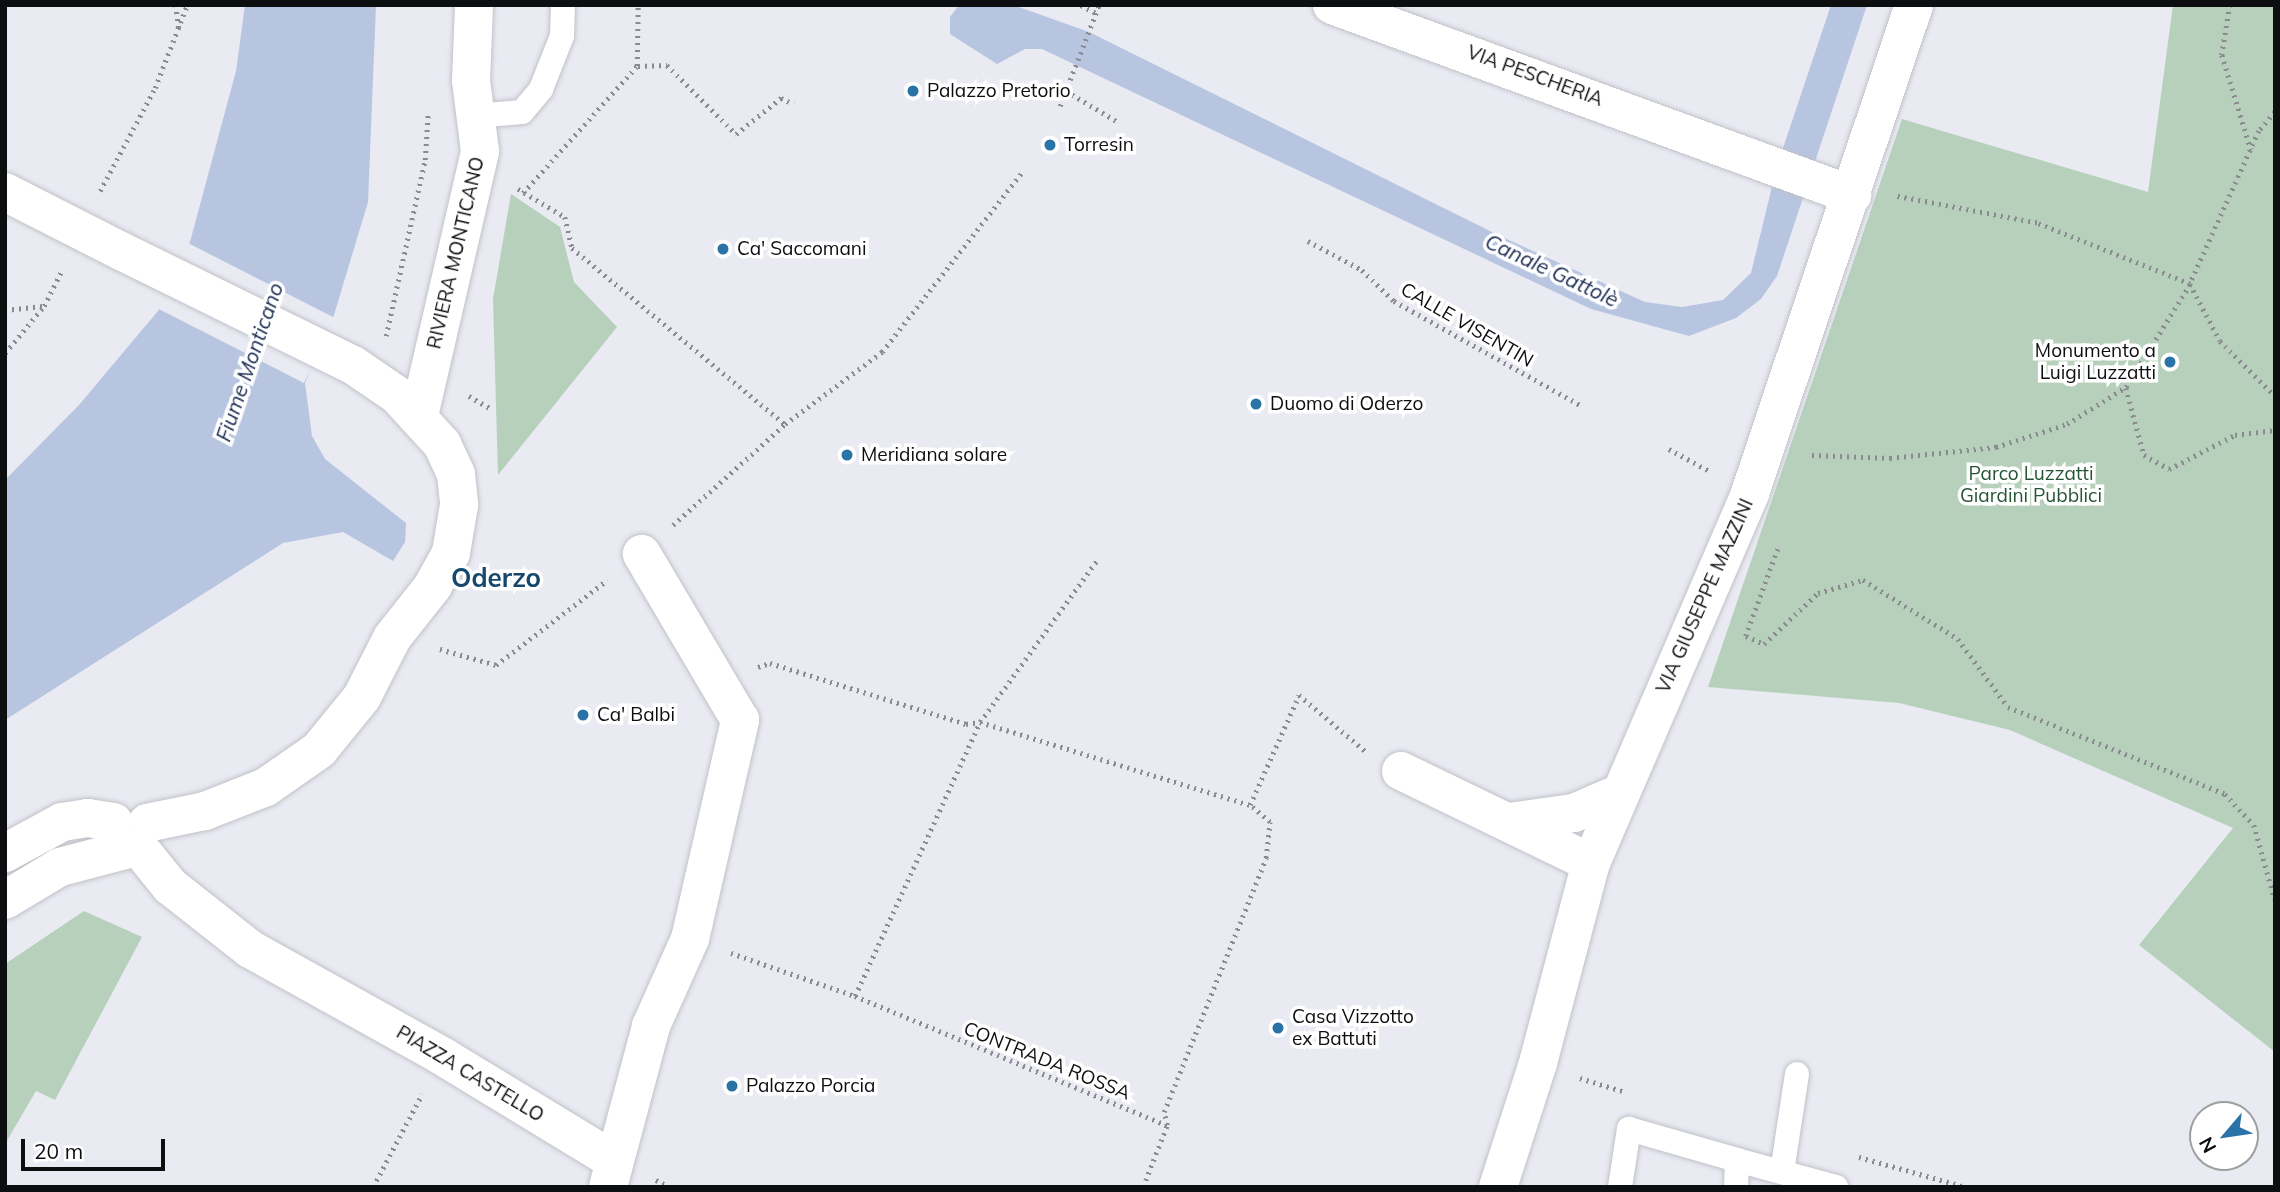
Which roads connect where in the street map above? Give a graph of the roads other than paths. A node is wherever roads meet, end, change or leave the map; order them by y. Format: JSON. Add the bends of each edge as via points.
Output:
{"nodes":[{"id":1,"x":474,"y":5,"type":"edge"},
{"id":2,"x":563,"y":5,"type":"edge"},
{"id":3,"x":1332,"y":5,"type":"edge"},
{"id":4,"x":1914,"y":5,"type":"edge"},
{"id":5,"x":475,"y":116,"type":"junction"},
{"id":6,"x":1843,"y":186,"type":"junction"},
{"id":7,"x":5,"y":192,"type":"edge"},
{"id":8,"x":419,"y":416,"type":"junction"},
{"id":9,"x":642,"y":554,"type":"road end"},
{"id":10,"x":1401,"y":771,"type":"road end"},
{"id":11,"x":1618,"y":794,"type":"junction"},
{"id":12,"x":1508,"y":822,"type":"junction"},
{"id":13,"x":132,"y":836,"type":"junction"},
{"id":14,"x":5,"y":853,"type":"edge"},
{"id":15,"x":1591,"y":863,"type":"junction"},
{"id":16,"x":5,"y":900,"type":"edge"},
{"id":17,"x":1797,"y":1074,"type":"dead end"},
{"id":18,"x":1737,"y":1160,"type":"junction"},
{"id":19,"x":1782,"y":1172,"type":"junction"},
{"id":20,"x":612,"y":1174,"type":"edge"},
{"id":21,"x":1498,"y":1187,"type":"edge"},
{"id":22,"x":1620,"y":1187,"type":"edge"},
{"id":23,"x":1736,"y":1187,"type":"edge"},
{"id":24,"x":1836,"y":1187,"type":"edge"}],
"edges":[{"from":1,"to":5,"type":"street","name":"RIVIERA MONTICANO","via":[[471,81]]},
{"from":2,"to":5,"type":"lane","via":[[562,36],[541,89],[522,112]]},
{"from":3,"to":6,"type":"street","name":"VIA PESCHERIA"},
{"from":4,"to":6,"type":"street","name":"VIA GIUSEPPE MAZZINI"},
{"from":5,"to":8,"type":"street","name":"RIVIERA MONTICANO","via":[[480,151],[477,172]]},
{"from":6,"to":11,"type":"street","name":"VIA GIUSEPPE MAZZINI","via":[[1750,493]]},
{"from":7,"to":8,"type":"street","via":[[121,251],[374,359]]},
{"from":8,"to":13,"type":"street","via":[[442,444],[456,474],[458,527],[433,586],[392,638],[362,697],[320,750],[266,787]]},
{"from":9,"to":20,"type":"street","name":"PIAZZA CASTELLO","via":[[740,720],[690,939],[651,1026]]},
{"from":10,"to":12,"type":"street"},
{"from":11,"to":12,"type":"street","via":[[1574,813]]},
{"from":11,"to":15,"type":"street","name":"VIA GIUSEPPE MAZZINI"},
{"from":12,"to":15,"type":"street"},
{"from":13,"to":14,"type":"street","via":[[88,818],[62,822]]},
{"from":13,"to":16,"type":"street","via":[[60,867]]},
{"from":13,"to":20,"type":"street","name":"PIAZZA CASTELLO","via":[[170,886],[250,950],[442,1056]]},
{"from":15,"to":21,"type":"street","name":"VIA GIUSEPPE MAZZINI","via":[[1538,1063]]},
{"from":17,"to":19,"type":"lane"},
{"from":18,"to":19,"type":"lane"},
{"from":18,"to":22,"type":"lane","via":[[1629,1129]]},
{"from":18,"to":23,"type":"lane"},
{"from":19,"to":24,"type":"lane"}]}
